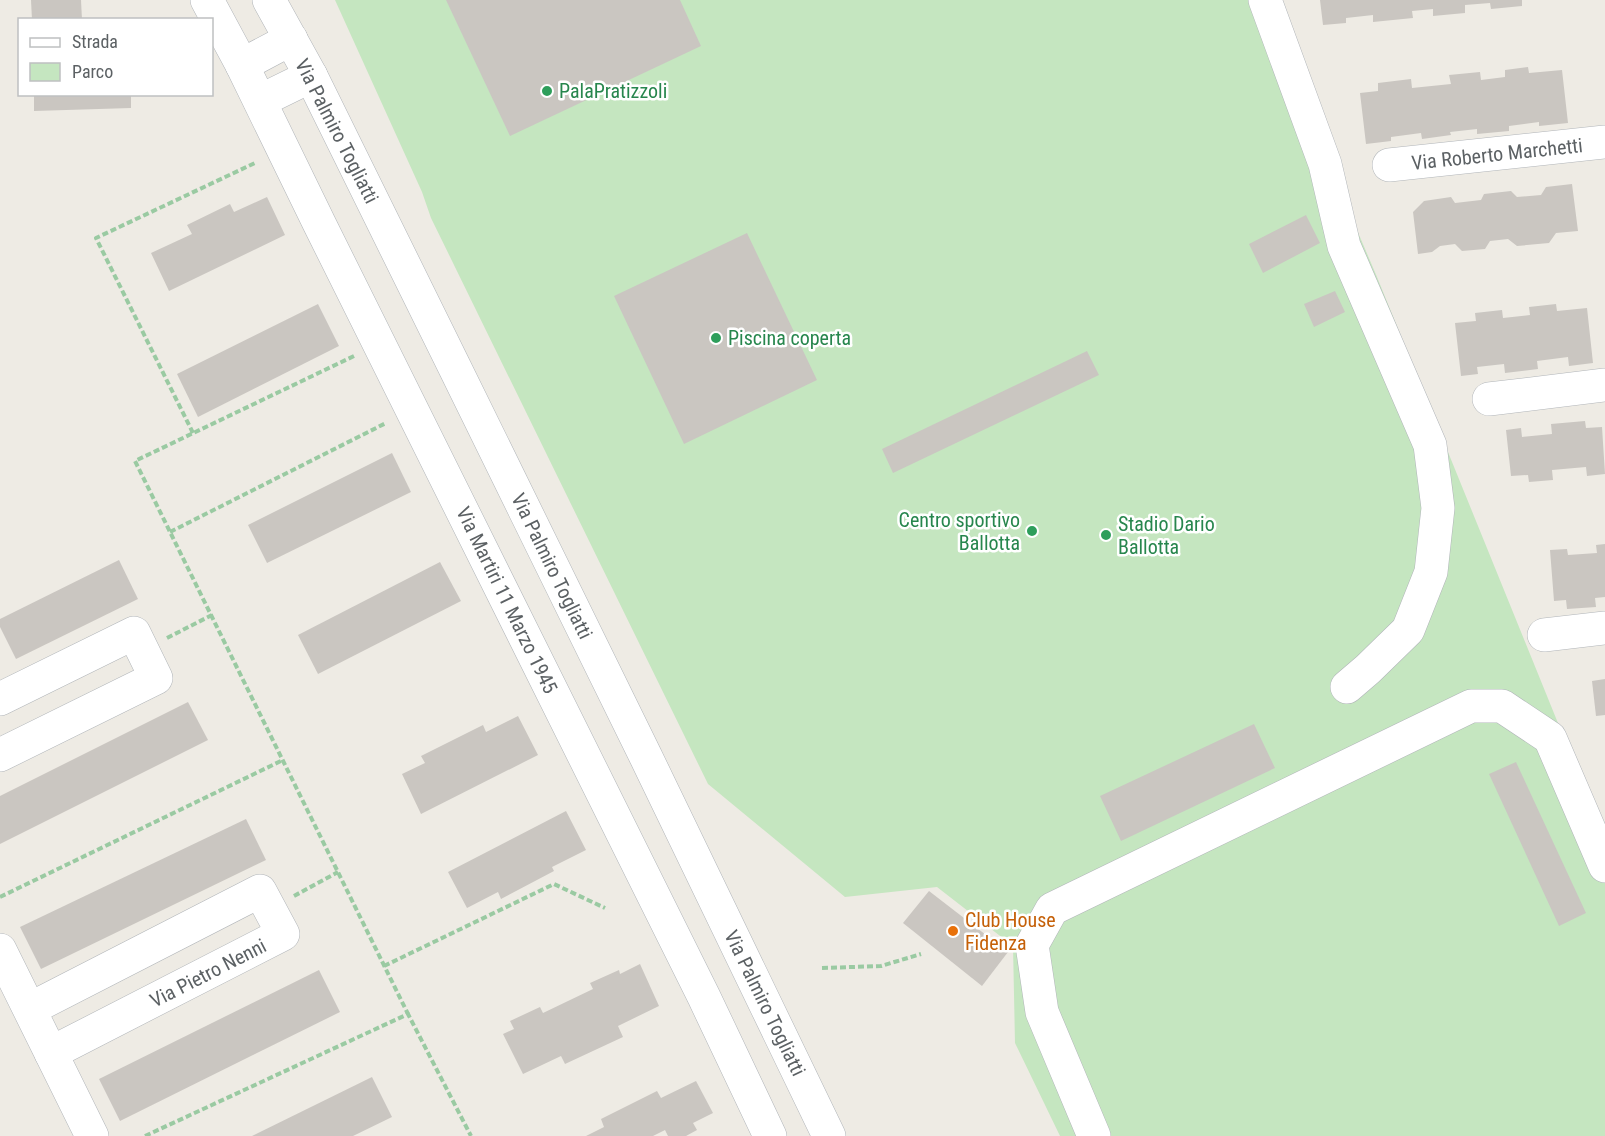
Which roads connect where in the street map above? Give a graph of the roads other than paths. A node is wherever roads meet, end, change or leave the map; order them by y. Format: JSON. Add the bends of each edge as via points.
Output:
{"nodes":[{"id":1,"x":207,"y":0,"type":"edge"},
{"id":2,"x":269,"y":0,"type":"edge"},
{"id":3,"x":1265,"y":0,"type":"edge"},
{"id":4,"x":291,"y":39,"type":"junction"},
{"id":5,"x":242,"y":65,"type":"junction"},
{"id":6,"x":311,"y":76,"type":"junction"},
{"id":7,"x":260,"y":101,"type":"junction"},
{"id":8,"x":1605,"y":142,"type":"edge"},
{"id":9,"x":1389,"y":165,"type":"dead end"},
{"id":10,"x":1605,"y":385,"type":"edge"},
{"id":11,"x":1489,"y":399,"type":"dead end"},
{"id":12,"x":1605,"y":628,"type":"edge"},
{"id":13,"x":1544,"y":635,"type":"dead end"},
{"id":14,"x":1347,"y":687,"type":"dead end"},
{"id":15,"x":0,"y":699,"type":"edge"},
{"id":16,"x":0,"y":755,"type":"edge"},
{"id":17,"x":1605,"y":866,"type":"edge"},
{"id":18,"x":0,"y":950,"type":"edge"},
{"id":19,"x":30,"y":1009,"type":"junction"},
{"id":20,"x":51,"y":1053,"type":"junction"},
{"id":21,"x":92,"y":1136,"type":"edge"},
{"id":22,"x":770,"y":1136,"type":"edge"},
{"id":23,"x":829,"y":1136,"type":"edge"},
{"id":24,"x":1094,"y":1136,"type":"edge"}],
"edges":[{"from":1,"to":5,"type":"street","name":"Via Martiri 11 Marzo 1945"},
{"from":2,"to":4,"type":"street","name":"Via Palmiro Togliatti"},
{"from":3,"to":14,"type":"street","via":[[1325,164],[1344,246],[1430,445],[1438,508],[1431,572],[1408,630]]},
{"from":4,"to":5,"type":"street"},
{"from":4,"to":6,"type":"street","name":"Via Palmiro Togliatti"},
{"from":5,"to":7,"type":"street","name":"Via Martiri 11 Marzo 1945"},
{"from":6,"to":7,"type":"street"},
{"from":6,"to":23,"type":"street","name":"Via Palmiro Togliatti"},
{"from":7,"to":22,"type":"street","name":"Via Martiri 11 Marzo 1945"},
{"from":8,"to":9,"type":"street","name":"Via Roberto Marchetti"},
{"from":10,"to":11,"type":"street"},
{"from":12,"to":13,"type":"street"},
{"from":15,"to":16,"type":"street","via":[[134,633],[156,678]]},
{"from":17,"to":24,"type":"street","via":[[1551,738],[1502,706],[1471,706],[1052,909],[1032,945],[1042,1012]]},
{"from":18,"to":19,"type":"street"},
{"from":19,"to":20,"type":"street"},
{"from":19,"to":20,"type":"street","name":"Via Pietro Nenni","via":[[261,891],[283,934]]},
{"from":20,"to":21,"type":"street"}]}
